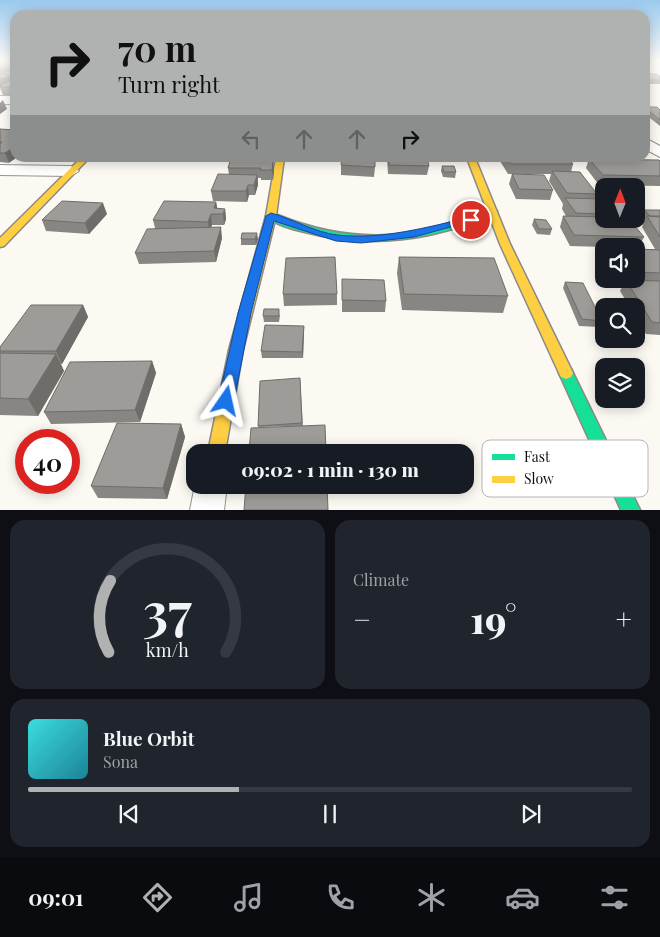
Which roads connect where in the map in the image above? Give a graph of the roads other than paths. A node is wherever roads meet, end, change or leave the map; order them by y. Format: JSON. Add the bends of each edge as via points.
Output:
{"nodes":[{"id":1,"x":81,"y":162,"type":"edge"},
{"id":2,"x":279,"y":162,"type":"edge"},
{"id":3,"x":473,"y":162,"type":"edge"},
{"id":4,"x":0,"y":170,"type":"edge"},
{"id":5,"x":71,"y":171,"type":"junction"},
{"id":6,"x":492,"y":211,"type":"junction"},
{"id":7,"x":271,"y":216,"type":"junction"},
{"id":8,"x":0,"y":244,"type":"edge"},
{"id":9,"x":598,"y":440,"type":"edge"},
{"id":10,"x":218,"y":444,"type":"edge"},
{"id":11,"x":210,"y":494,"type":"edge"},
{"id":12,"x":625,"y":497,"type":"edge"},
{"id":13,"x":207,"y":510,"type":"edge"},
{"id":14,"x":631,"y":510,"type":"edge"}],
"edges":[{"from":1,"to":5,"type":"street"},
{"from":2,"to":7,"type":"street"},
{"from":3,"to":6,"type":"street"},
{"from":4,"to":5,"type":"street"},
{"from":5,"to":8,"type":"street"},
{"from":6,"to":7,"type":"street","via":[[443,228],[361,239],[323,235]]},
{"from":6,"to":9,"type":"street"},
{"from":7,"to":10,"type":"street","via":[[236,350]]},
{"from":11,"to":13,"type":"street"},
{"from":12,"to":14,"type":"street"}]}
